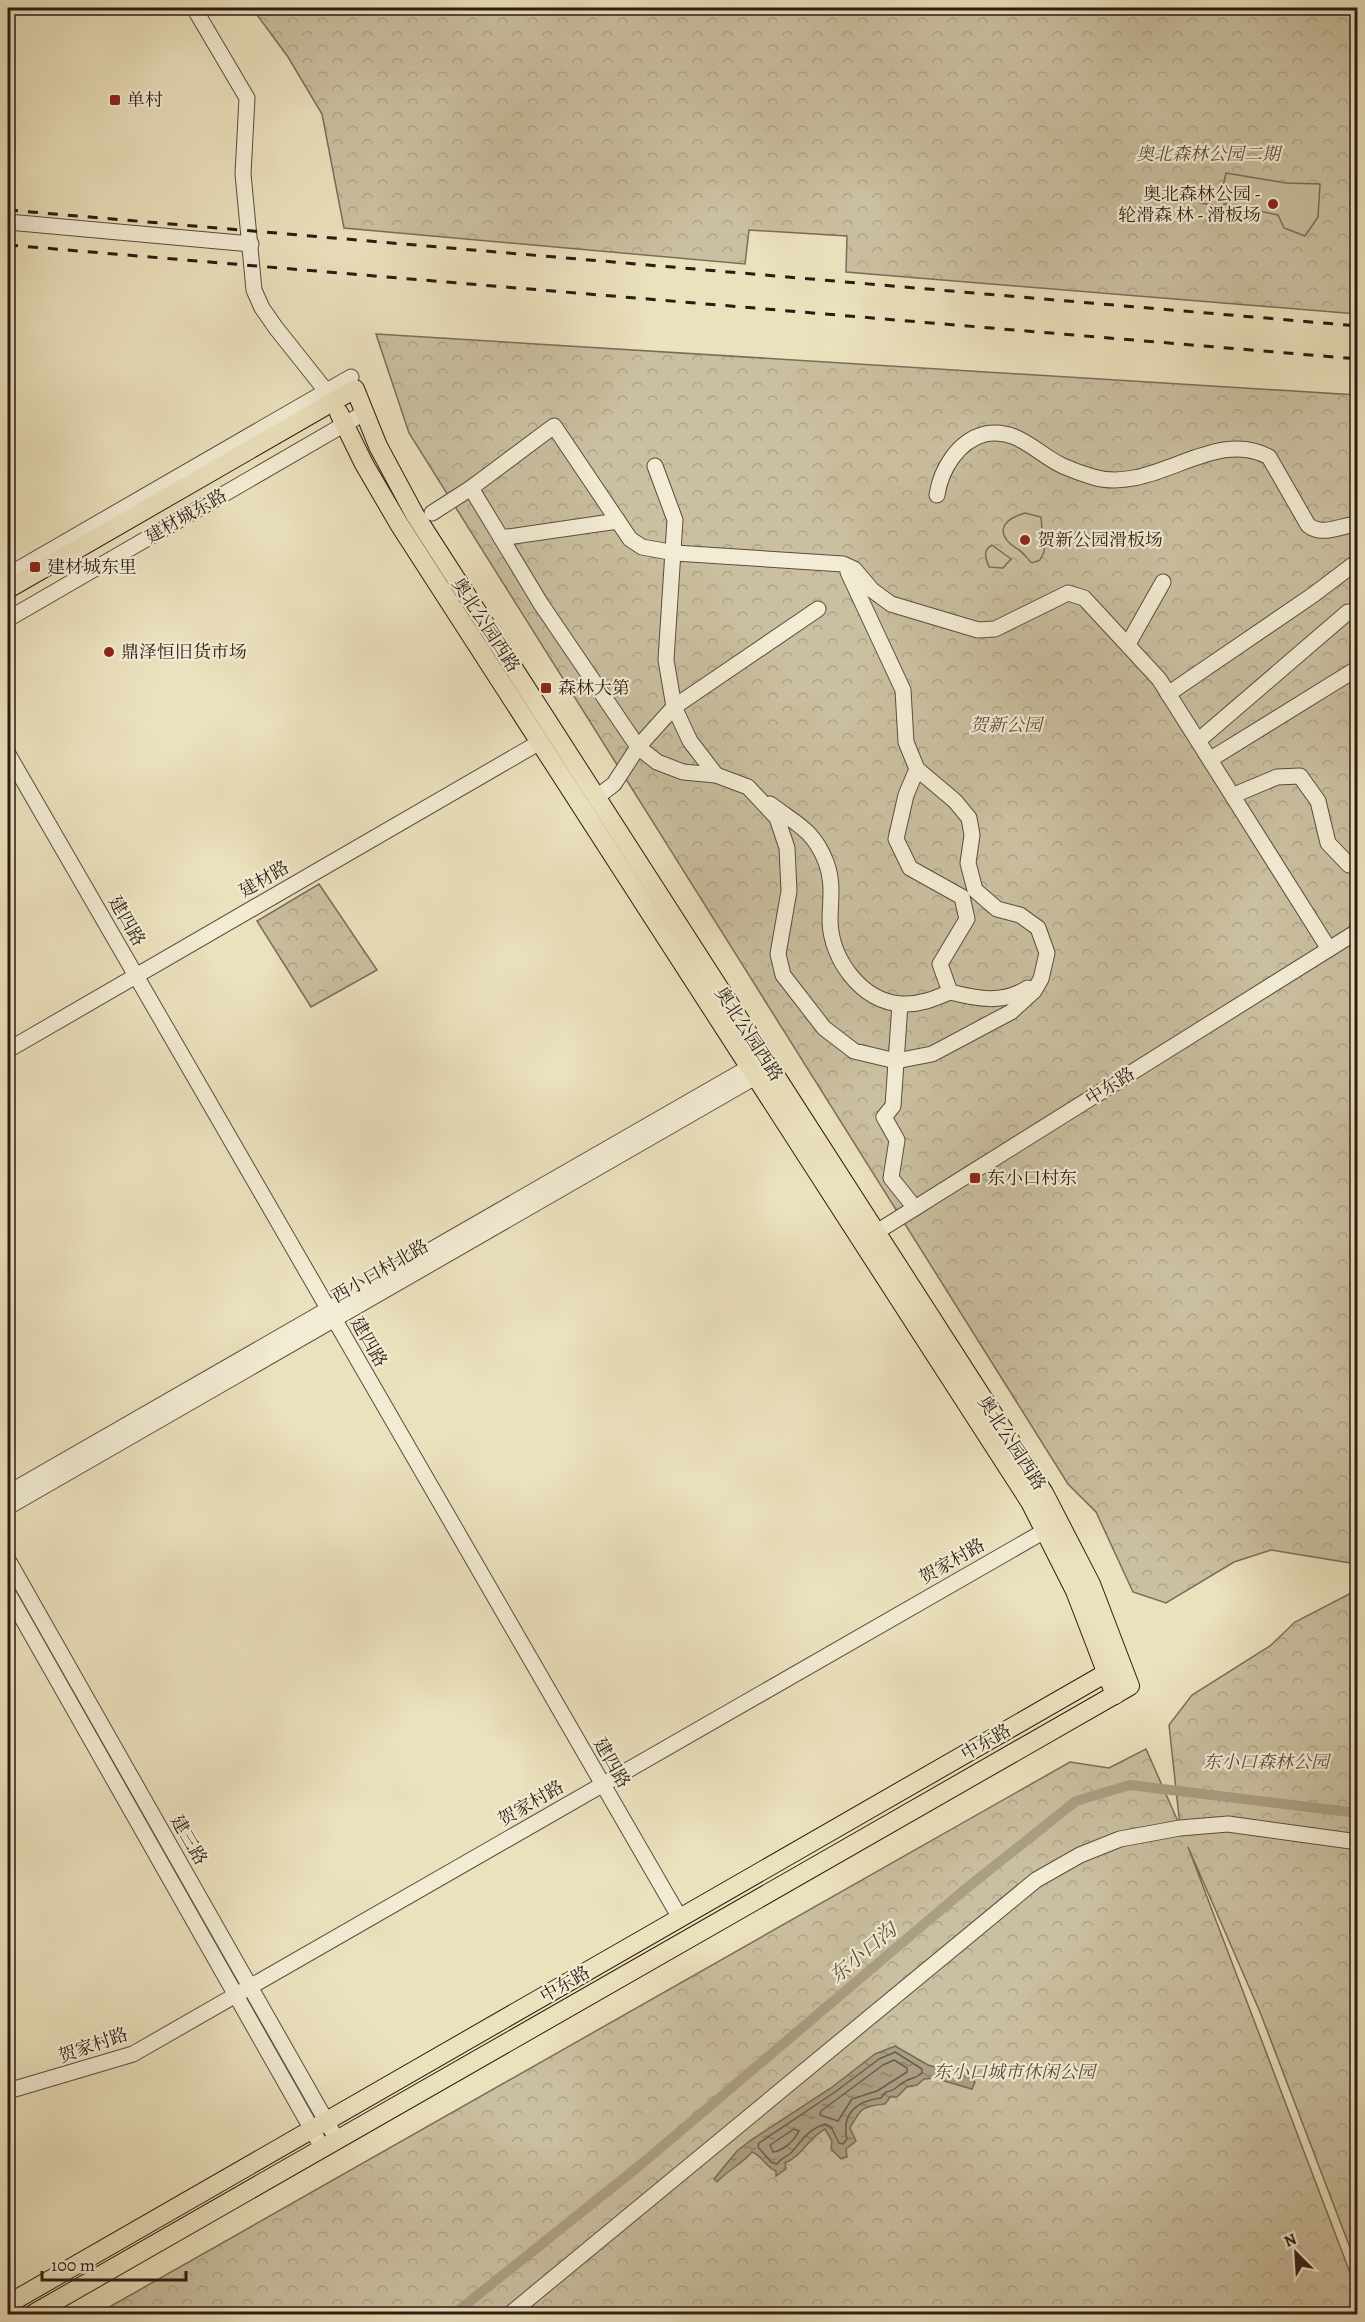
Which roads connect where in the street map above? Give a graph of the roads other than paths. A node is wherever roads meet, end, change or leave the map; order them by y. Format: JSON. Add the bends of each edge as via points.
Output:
{"nodes":[{"id":1,"x":194,"y":8,"type":"edge"},
{"id":2,"x":8,"y":222,"type":"edge"},
{"id":3,"x":251,"y":244,"type":"junction"},
{"id":4,"x":343,"y":397,"type":"junction"},
{"id":5,"x":654,"y":466,"type":"dead end"},
{"id":6,"x":471,"y":488,"type":"junction"},
{"id":7,"x":937,"y":495,"type":"dead end"},
{"id":8,"x":432,"y":513,"type":"dead end"},
{"id":9,"x":618,"y":521,"type":"junction"},
{"id":10,"x":1358,"y":524,"type":"edge"},
{"id":11,"x":501,"y":538,"type":"junction"},
{"id":12,"x":675,"y":553,"type":"junction"},
{"id":13,"x":1358,"y":561,"type":"edge"},
{"id":14,"x":843,"y":564,"type":"junction"},
{"id":15,"x":8,"y":575,"type":"edge"},
{"id":16,"x":1163,"y":582,"type":"dead end"},
{"id":17,"x":8,"y":590,"type":"edge"},
{"id":18,"x":8,"y":604,"type":"edge"},
{"id":19,"x":818,"y":609,"type":"dead end"},
{"id":20,"x":1348,"y":612,"type":"dead end"},
{"id":21,"x":8,"y":619,"type":"edge"},
{"id":22,"x":1128,"y":644,"type":"junction"},
{"id":23,"x":1358,"y":668,"type":"edge"},
{"id":24,"x":1168,"y":694,"type":"junction"},
{"id":25,"x":674,"y":707,"type":"junction"},
{"id":26,"x":1199,"y":740,"type":"junction"},
{"id":27,"x":540,"y":742,"type":"junction"},
{"id":28,"x":638,"y":747,"type":"junction"},
{"id":29,"x":8,"y":753,"type":"edge"},
{"id":30,"x":1211,"y":759,"type":"junction"},
{"id":31,"x":917,"y":769,"type":"junction"},
{"id":32,"x":716,"y":775,"type":"junction"},
{"id":33,"x":748,"y":787,"type":"junction"},
{"id":34,"x":1234,"y":795,"type":"junction"},
{"id":35,"x":597,"y":797,"type":"junction"},
{"id":36,"x":1358,"y":862,"type":"edge"},
{"id":37,"x":1358,"y":931,"type":"edge"},
{"id":38,"x":1329,"y":949,"type":"junction"},
{"id":39,"x":136,"y":976,"type":"junction"},
{"id":40,"x":1041,"y":979,"type":"junction"},
{"id":41,"x":950,"y":992,"type":"junction"},
{"id":42,"x":900,"y":1004,"type":"junction"},
{"id":43,"x":8,"y":1050,"type":"edge"},
{"id":44,"x":896,"y":1061,"type":"junction"},
{"id":45,"x":760,"y":1067,"type":"junction"},
{"id":46,"x":915,"y":1208,"type":"junction"},
{"id":47,"x":869,"y":1237,"type":"junction"},
{"id":48,"x":331,"y":1314,"type":"junction"},
{"id":49,"x":8,"y":1493,"type":"edge"},
{"id":50,"x":8,"y":1507,"type":"edge"},
{"id":51,"x":1054,"y":1526,"type":"junction"},
{"id":52,"x":8,"y":1560,"type":"edge"},
{"id":53,"x":8,"y":1593,"type":"edge"},
{"id":54,"x":1114,"y":1668,"type":"junction"},
{"id":55,"x":1123,"y":1690,"type":"joint"},
{"id":56,"x":602,"y":1784,"type":"junction"},
{"id":57,"x":1358,"y":1842,"type":"edge"},
{"id":58,"x":680,"y":1918,"type":"junction"},
{"id":59,"x":250,"y":1987,"type":"junction"},
{"id":60,"x":236,"y":1995,"type":"junction"},
{"id":61,"x":8,"y":2091,"type":"edge"},
{"id":62,"x":319,"y":2125,"type":"junction"},
{"id":63,"x":330,"y":2144,"type":"junction"},
{"id":64,"x":8,"y":2304,"type":"edge"},
{"id":65,"x":33,"y":2314,"type":"edge"},
{"id":66,"x":510,"y":2314,"type":"edge"}],
"edges":[{"from":1,"to":3,"type":"street","via":[[247,98],[243,174]]},
{"from":2,"to":3,"type":"street"},
{"from":3,"to":4,"type":"street","via":[[254,290],[262,308]]},
{"from":4,"to":15,"type":"street","name":"建材城东路"},
{"from":4,"to":17,"type":"main road","name":"建材城东路"},
{"from":4,"to":18,"type":"main road","name":"建材城东路"},
{"from":4,"to":21,"type":"street","name":"建材城东路"},
{"from":4,"to":27,"type":"main road","name":"奥北公园西路","via":[[399,524]]},
{"from":4,"to":35,"type":"main road","name":"奥北公园西路"},
{"from":5,"to":12,"type":"street","via":[[675,520]]},
{"from":6,"to":8,"type":"street"},
{"from":6,"to":9,"type":"street","via":[[554,426]]},
{"from":6,"to":11,"type":"street"},
{"from":7,"to":10,"type":"street","via":[[943,470],[953,455],[984,434],[1002,432],[1019,437],[1063,466],[1107,479],[1168,470],[1207,453],[1260,451],[1269,456],[1313,529],[1324,531]]},
{"from":9,"to":11,"type":"street"},
{"from":9,"to":12,"type":"street","via":[[642,547]]},
{"from":11,"to":28,"type":"street"},
{"from":12,"to":14,"type":"street"},
{"from":12,"to":25,"type":"street","via":[[666,660]]},
{"from":13,"to":24,"type":"street"},
{"from":14,"to":22,"type":"street","via":[[854,569],[891,604],[978,630],[995,629],[1068,593],[1084,598]]},
{"from":14,"to":31,"type":"street","via":[[903,690],[906,742]]},
{"from":16,"to":22,"type":"street"},
{"from":19,"to":25,"type":"street"},
{"from":20,"to":26,"type":"street"},
{"from":22,"to":24,"type":"street"},
{"from":23,"to":30,"type":"street"},
{"from":24,"to":26,"type":"street"},
{"from":25,"to":28,"type":"street"},
{"from":25,"to":32,"type":"street","via":[[690,741]]},
{"from":26,"to":30,"type":"street"},
{"from":27,"to":39,"type":"street","name":"建材路"},
{"from":27,"to":45,"type":"main road","name":"奥北公园西路"},
{"from":28,"to":32,"type":"street","via":[[657,762],[682,772]]},
{"from":28,"to":35,"type":"street","via":[[614,784]]},
{"from":29,"to":39,"type":"street","name":"建四路"},
{"from":30,"to":34,"type":"street"},
{"from":31,"to":40,"type":"street","via":[[969,818],[972,835],[968,862],[975,890],[997,909],[1020,915],[1038,928],[1047,953]]},
{"from":31,"to":41,"type":"street","via":[[906,795],[896,839],[910,868],[962,897],[968,919],[940,964]]},
{"from":32,"to":33,"type":"street"},
{"from":33,"to":42,"type":"street","via":[[806,828],[826,862],[833,891],[830,921],[835,948],[849,976],[870,993]]},
{"from":33,"to":44,"type":"street","via":[[777,818],[788,848],[789,891],[778,954],[783,975],[824,1028],[854,1051]]},
{"from":34,"to":36,"type":"street","via":[[1277,777],[1300,776],[1318,801],[1328,843],[1349,865]]},
{"from":34,"to":38,"type":"street"},
{"from":35,"to":45,"type":"main road","name":"奥北公园西路"},
{"from":37,"to":38,"type":"street","name":"中东路"},
{"from":38,"to":46,"type":"street","name":"中东路"},
{"from":39,"to":43,"type":"street","name":"建材路"},
{"from":39,"to":48,"type":"street","name":"建四路"},
{"from":40,"to":41,"type":"street","via":[[1013,998],[976,998]]},
{"from":40,"to":44,"type":"street","via":[[1011,1012],[971,1035],[932,1054]]},
{"from":41,"to":42,"type":"street","via":[[925,1003]]},
{"from":42,"to":44,"type":"street"},
{"from":44,"to":46,"type":"street","via":[[893,1106],[884,1117],[897,1140],[891,1178]]},
{"from":45,"to":47,"type":"main road","name":"奥北公园西路"},
{"from":45,"to":48,"type":"street","name":"西小口村北路"},
{"from":46,"to":47,"type":"street","name":"中东路"},
{"from":47,"to":51,"type":"main road","name":"奥北公园西路"},
{"from":48,"to":49,"type":"street","name":"西小口村北路"},
{"from":48,"to":50,"type":"street","name":"西小口村北路"},
{"from":48,"to":56,"type":"street","name":"建四路"},
{"from":51,"to":54,"type":"main road","name":"奥北公园西路","via":[[1100,1605]]},
{"from":51,"to":56,"type":"street","name":"贺家村路"},
{"from":52,"to":59,"type":"street","name":"建三路"},
{"from":53,"to":60,"type":"street","name":"建三路"},
{"from":54,"to":55,"type":"main road","name":"奥北公园西路"},
{"from":54,"to":58,"type":"main road","name":"中东路"},
{"from":55,"to":63,"type":"main road","name":"中东路"},
{"from":56,"to":58,"type":"street","name":"建四路"},
{"from":56,"to":59,"type":"street","name":"贺家村路"},
{"from":57,"to":66,"type":"street","via":[[1228,1824],[1143,1834],[1080,1855],[1036,1880]]},
{"from":58,"to":62,"type":"main road","name":"中东路"},
{"from":59,"to":60,"type":"street","name":"贺家村路"},
{"from":59,"to":62,"type":"street","name":"建三路"},
{"from":60,"to":61,"type":"street","name":"贺家村路","via":[[133,2054]]},
{"from":60,"to":62,"type":"street","name":"建三路"},
{"from":62,"to":63,"type":"street","name":"建三路"},
{"from":62,"to":64,"type":"main road","name":"中东路"},
{"from":63,"to":65,"type":"main road","name":"中东路"}]}
